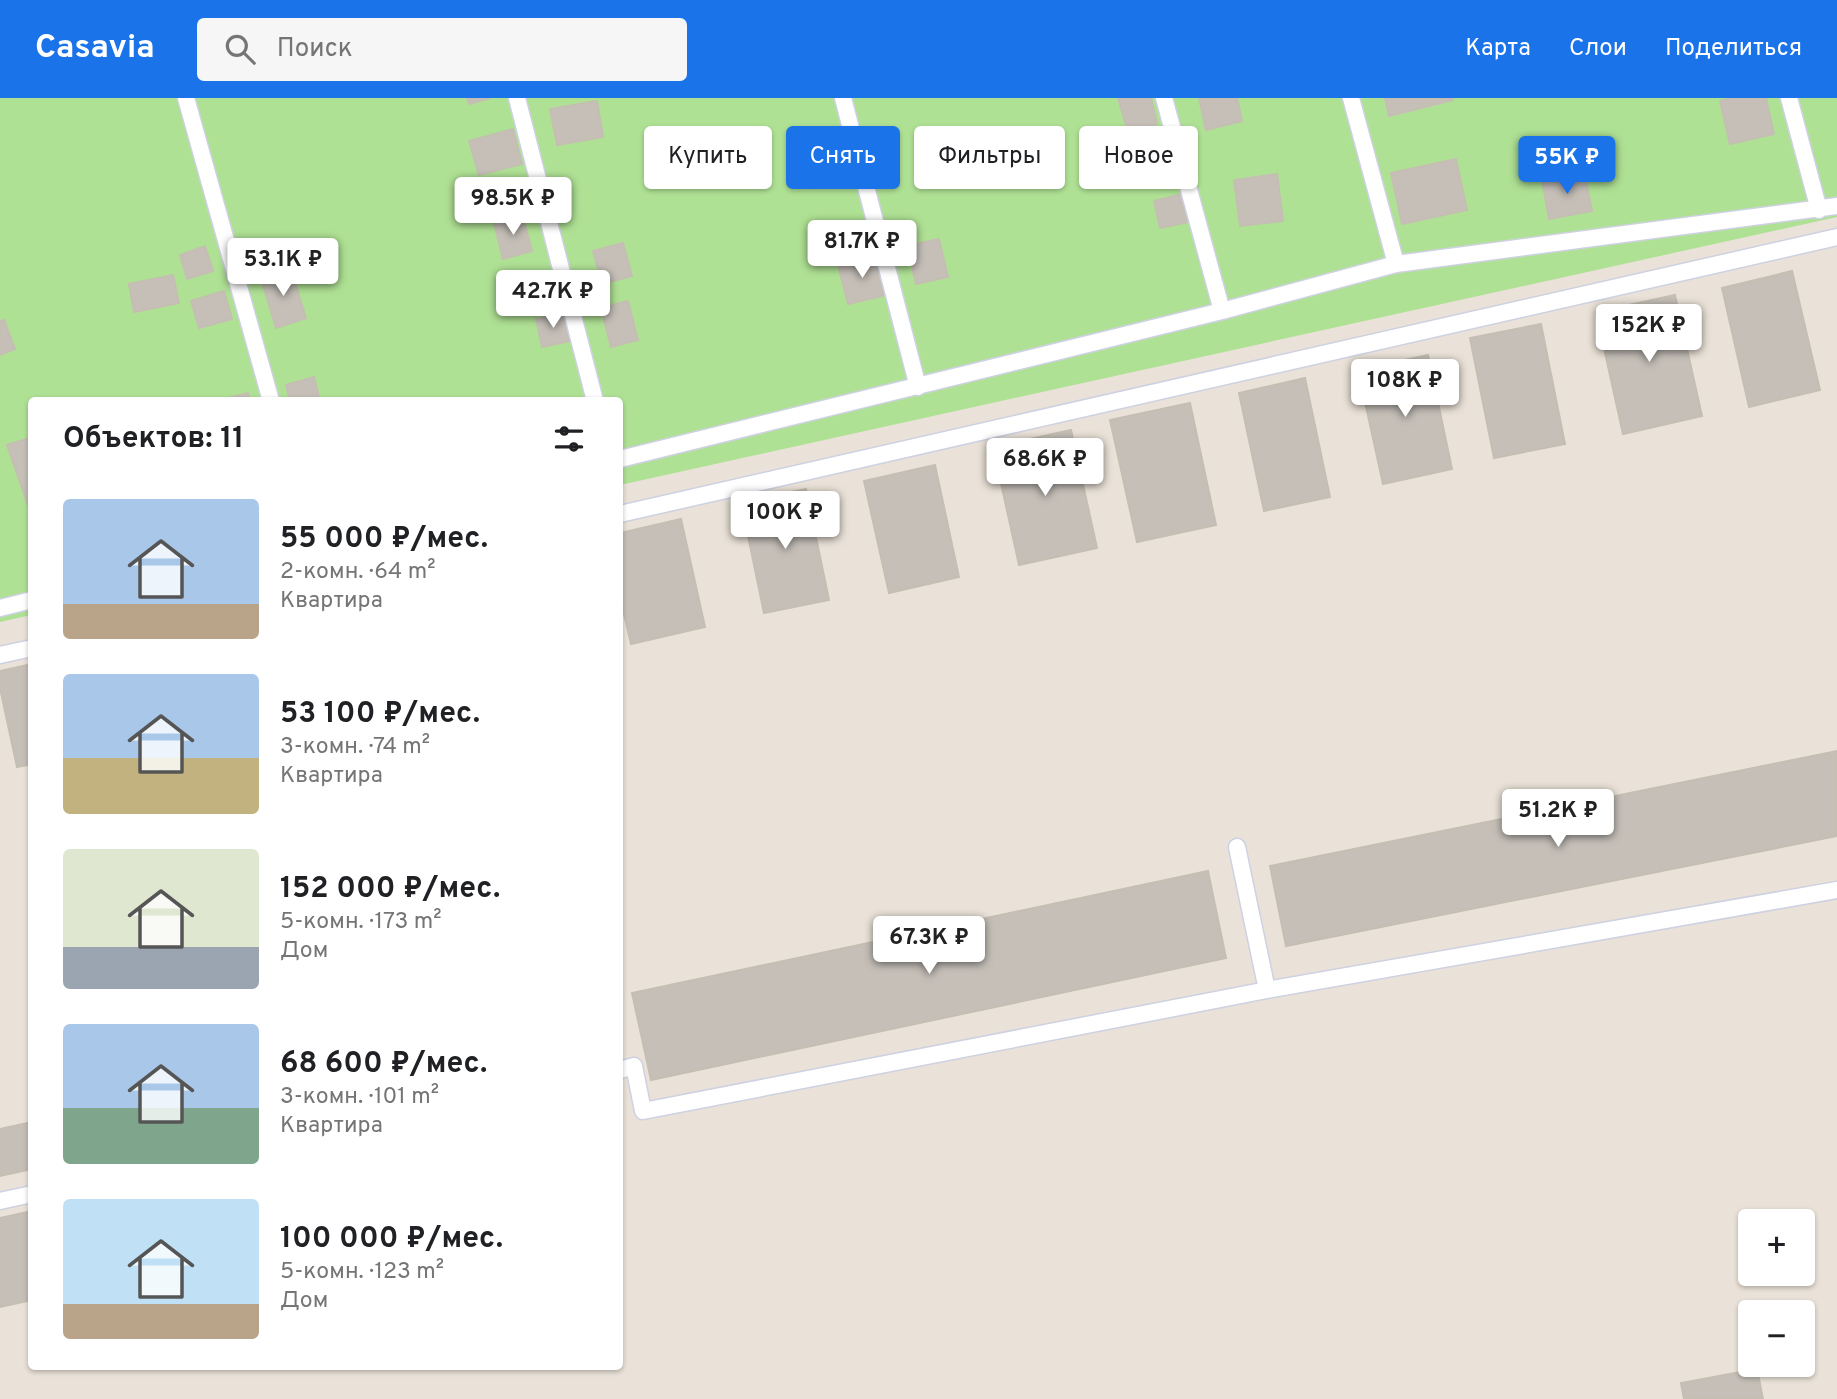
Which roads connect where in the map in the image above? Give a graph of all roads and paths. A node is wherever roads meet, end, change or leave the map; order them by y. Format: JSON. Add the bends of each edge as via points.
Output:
{"nodes":[{"id":1,"x":186,"y":98,"type":"edge"},
{"id":2,"x":517,"y":98,"type":"edge"},
{"id":3,"x":843,"y":98,"type":"edge"},
{"id":4,"x":1164,"y":98,"type":"edge"},
{"id":5,"x":1351,"y":98,"type":"edge"},
{"id":6,"x":1789,"y":98,"type":"edge"},
{"id":7,"x":1837,"y":206,"type":"edge"},
{"id":8,"x":1819,"y":210,"type":"junction"},
{"id":9,"x":1837,"y":237,"type":"edge"},
{"id":10,"x":1396,"y":264,"type":"junction"},
{"id":11,"x":1222,"y":311,"type":"junction"},
{"id":12,"x":918,"y":387,"type":"junction"},
{"id":13,"x":270,"y":397,"type":"edge"},
{"id":14,"x":594,"y":397,"type":"edge"},
{"id":15,"x":623,"y":458,"type":"edge"},
{"id":16,"x":623,"y":513,"type":"edge"},
{"id":17,"x":28,"y":601,"type":"edge"},
{"id":18,"x":0,"y":608,"type":"edge"},
{"id":19,"x":28,"y":649,"type":"edge"},
{"id":20,"x":0,"y":655,"type":"edge"},
{"id":21,"x":1237,"y":847,"type":"dead end"},
{"id":22,"x":1837,"y":890,"type":"edge"},
{"id":23,"x":1266,"y":990,"type":"junction"},
{"id":24,"x":623,"y":1069,"type":"edge"},
{"id":25,"x":28,"y":1195,"type":"edge"},
{"id":26,"x":0,"y":1201,"type":"edge"}],
"edges":[{"from":1,"to":13,"type":"lane"},
{"from":2,"to":14,"type":"lane"},
{"from":3,"to":12,"type":"lane"},
{"from":4,"to":11,"type":"lane"},
{"from":5,"to":10,"type":"lane"},
{"from":6,"to":8,"type":"lane"},
{"from":7,"to":8,"type":"lane"},
{"from":8,"to":10,"type":"lane"},
{"from":9,"to":16,"type":"lane"},
{"from":10,"to":11,"type":"lane"},
{"from":11,"to":12,"type":"lane"},
{"from":12,"to":15,"type":"lane"},
{"from":17,"to":18,"type":"lane"},
{"from":19,"to":20,"type":"lane"},
{"from":21,"to":23,"type":"lane"},
{"from":22,"to":23,"type":"lane"},
{"from":23,"to":24,"type":"lane","via":[[643,1111],[634,1066]]},
{"from":25,"to":26,"type":"lane"}]}
